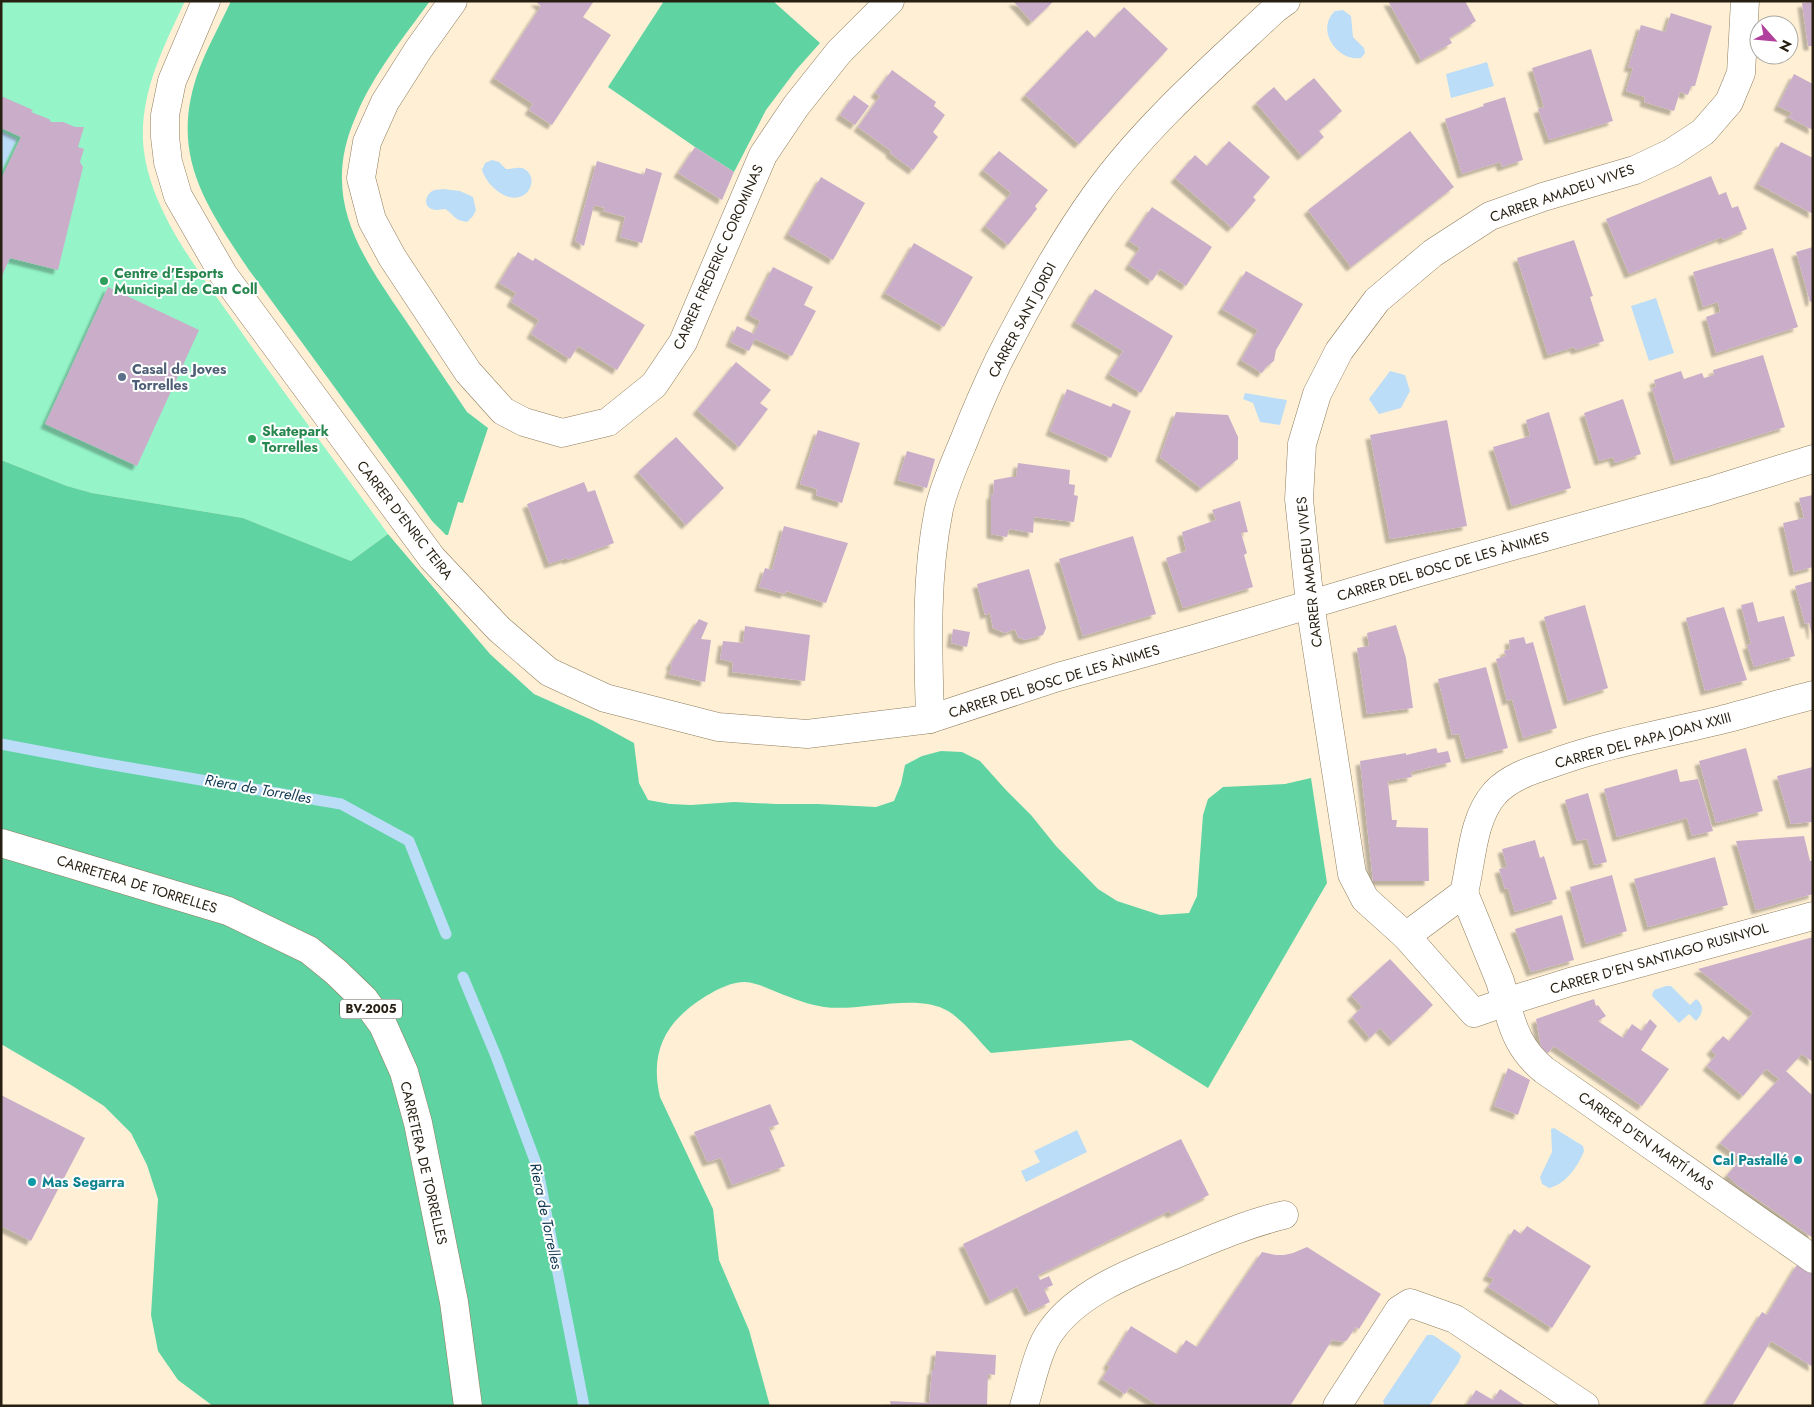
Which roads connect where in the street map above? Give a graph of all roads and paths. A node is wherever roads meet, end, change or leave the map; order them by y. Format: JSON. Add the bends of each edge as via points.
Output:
{"nodes":[{"id":1,"x":206,"y":1,"type":"edge"},
{"id":2,"x":453,"y":1,"type":"edge"},
{"id":3,"x":890,"y":1,"type":"edge"},
{"id":4,"x":1286,"y":1,"type":"edge"},
{"id":5,"x":1746,"y":1,"type":"edge"},
{"id":6,"x":1813,"y":459,"type":"edge"},
{"id":7,"x":1310,"y":604,"type":"junction"},
{"id":8,"x":1813,"y":695,"type":"edge"},
{"id":9,"x":930,"y":719,"type":"junction"},
{"id":10,"x":1,"y":843,"type":"edge"},
{"id":11,"x":1464,"y":893,"type":"junction"},
{"id":12,"x":1813,"y":916,"type":"edge"},
{"id":13,"x":1406,"y":936,"type":"junction"},
{"id":14,"x":1506,"y":1002,"type":"junction"},
{"id":15,"x":1284,"y":1215,"type":"dead end"},
{"id":16,"x":1813,"y":1259,"type":"edge"},
{"id":17,"x":468,"y":1406,"type":"edge"},
{"id":18,"x":1024,"y":1406,"type":"edge"},
{"id":19,"x":1337,"y":1406,"type":"edge"},
{"id":20,"x":1585,"y":1406,"type":"edge"}],
"edges":[{"from":1,"to":9,"type":"street","name":"CARRER D'ENRIC TEIRA","via":[[172,81],[165,114],[168,162],[178,196],[223,274],[349,447],[432,558],[499,629],[549,672],[606,698],[718,727],[807,734]]},
{"from":2,"to":3,"type":"street","name":"CARRER FREDERIC COROMINAS","via":[[385,102],[367,142],[361,178],[372,220],[392,257],[468,372],[503,411],[524,422],[562,433],[608,422],[654,385],[683,342],[763,155],[796,106],[839,52]]},
{"from":4,"to":9,"type":"street","name":"CARRER SANT JORDI","via":[[1200,79],[1133,148],[1096,195],[1050,266],[985,388],[940,508],[932,556],[927,614]]},
{"from":5,"to":7,"type":"street","name":"CARRER AMADEU VIVES","via":[[1741,73],[1729,102],[1703,132],[1671,153],[1635,170],[1490,216],[1433,253],[1377,300],[1339,352],[1317,394],[1302,444],[1299,499]]},
{"from":6,"to":7,"type":"street","name":"CARRER DEL BOSC DE LES ÀNIMES"},
{"from":7,"to":9,"type":"street","name":"CARRER DEL BOSC DE LES ÀNIMES","via":[[1058,677]]},
{"from":7,"to":13,"type":"street","name":"CARRER AMADEU VIVES","via":[[1352,874],[1366,899]]},
{"from":8,"to":11,"type":"street","name":"CARRER DEL PAPA JOAN XXIII","via":[[1605,747],[1515,777],[1496,792],[1483,810]]},
{"from":10,"to":17,"type":"street","name":"CARRETERA DE TORRELLES","number":"BV-2005","via":[[228,912],[309,950],[364,998],[383,1025],[404,1072],[418,1123],[454,1302]]},
{"from":11,"to":13,"type":"street"},
{"from":11,"to":14,"type":"street","name":"CARRER D'EN MARTÍ MAS"},
{"from":12,"to":14,"type":"street","name":"CARRER D'EN SANTIAGO RUSINYOL"},
{"from":13,"to":14,"type":"street","name":"CARRER AMADEU VIVES","via":[[1474,1013]]},
{"from":14,"to":16,"type":"street","name":"CARRER D'EN MARTÍ MAS","via":[[1513,1029],[1532,1060]]},
{"from":15,"to":18,"type":"street","via":[[1228,1232],[1120,1278],[1076,1306],[1050,1331]]},
{"from":19,"to":20,"type":"street","via":[[1399,1310],[1410,1303],[1455,1319]]}]}
